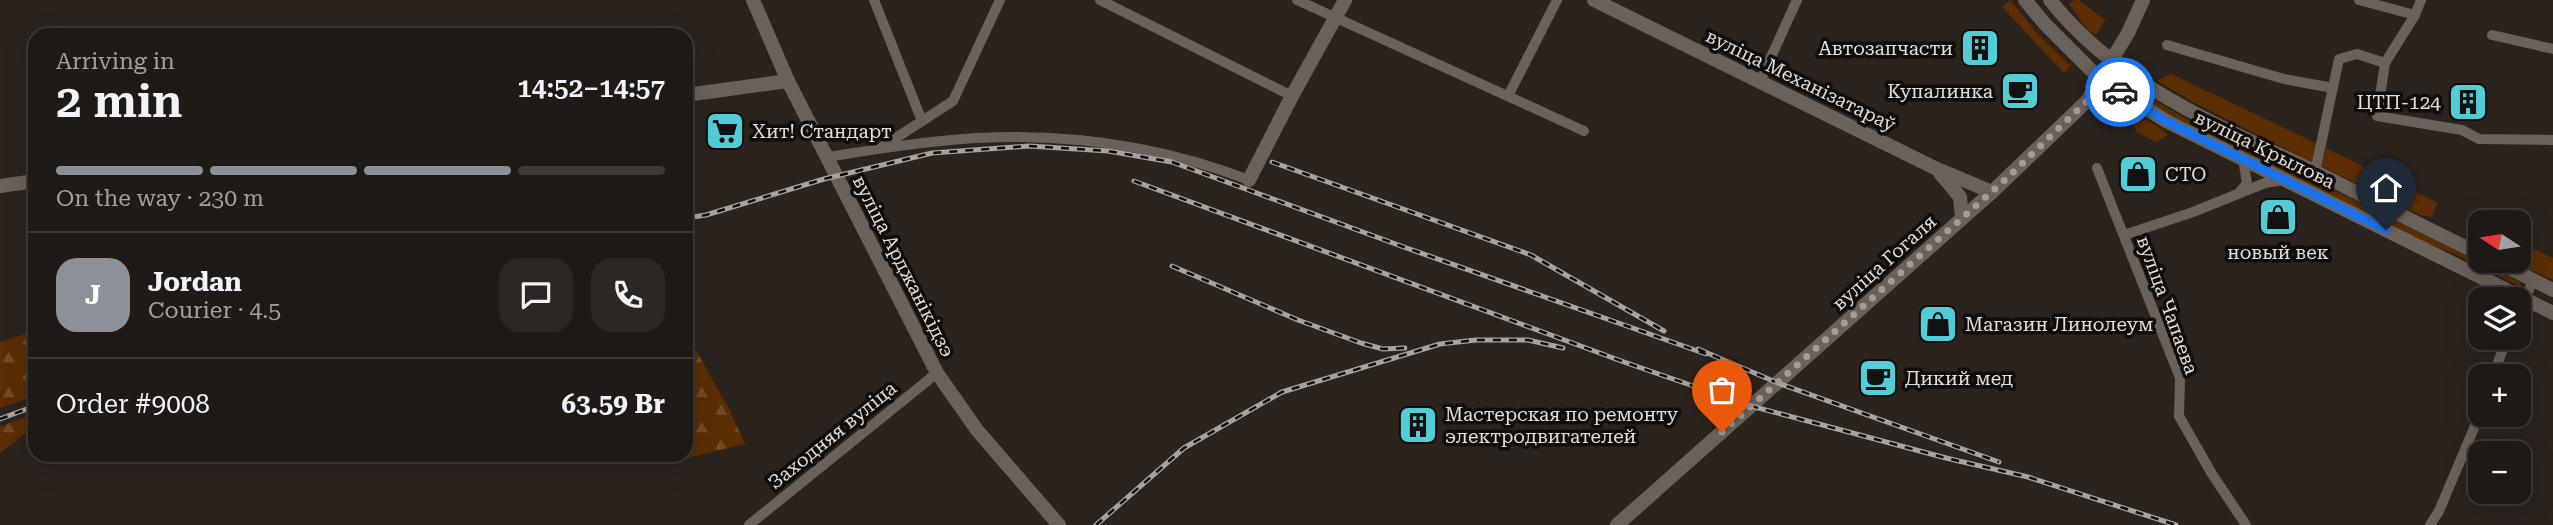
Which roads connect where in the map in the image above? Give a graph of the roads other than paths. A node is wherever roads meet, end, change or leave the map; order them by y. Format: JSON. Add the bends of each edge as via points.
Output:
{"nodes":[{"id":1,"x":753,"y":0,"type":"edge"},
{"id":2,"x":874,"y":0,"type":"edge"},
{"id":3,"x":1000,"y":0,"type":"edge"},
{"id":4,"x":1100,"y":0,"type":"edge"},
{"id":5,"x":1297,"y":0,"type":"edge"},
{"id":6,"x":1345,"y":0,"type":"edge"},
{"id":7,"x":1557,"y":0,"type":"edge"},
{"id":8,"x":1594,"y":0,"type":"edge"},
{"id":9,"x":1797,"y":0,"type":"edge"},
{"id":10,"x":2025,"y":0,"type":"edge"},
{"id":11,"x":2050,"y":0,"type":"edge"},
{"id":12,"x":2143,"y":0,"type":"edge"},
{"id":13,"x":2359,"y":0,"type":"edge"},
{"id":14,"x":2421,"y":0,"type":"edge"},
{"id":15,"x":2414,"y":15,"type":"junction"},
{"id":16,"x":1335,"y":19,"type":"junction"},
{"id":17,"x":2492,"y":35,"type":"dead end"},
{"id":18,"x":2167,"y":45,"type":"dead end"},
{"id":19,"x":2553,"y":49,"type":"edge"},
{"id":20,"x":2112,"y":61,"type":"junction"},
{"id":21,"x":2385,"y":63,"type":"junction"},
{"id":22,"x":2101,"y":80,"type":"junction"},
{"id":23,"x":788,"y":81,"type":"junction"},
{"id":24,"x":1759,"y":81,"type":"junction"},
{"id":25,"x":2333,"y":88,"type":"junction"},
{"id":26,"x":693,"y":94,"type":"edge"},
{"id":27,"x":1292,"y":96,"type":"junction"},
{"id":28,"x":1508,"y":96,"type":"junction"},
{"id":29,"x":922,"y":121,"type":"junction"},
{"id":30,"x":1584,"y":131,"type":"dead end"},
{"id":31,"x":2553,"y":140,"type":"edge"},
{"id":32,"x":879,"y":149,"type":"junction"},
{"id":33,"x":828,"y":157,"type":"junction"},
{"id":34,"x":2243,"y":159,"type":"junction"},
{"id":35,"x":2097,"y":168,"type":"dead end"},
{"id":36,"x":1937,"y":169,"type":"junction"},
{"id":37,"x":2315,"y":172,"type":"junction"},
{"id":38,"x":1249,"y":180,"type":"joint"},
{"id":39,"x":2284,"y":180,"type":"junction"},
{"id":40,"x":28,"y":182,"type":"edge"},
{"id":41,"x":0,"y":186,"type":"edge"},
{"id":42,"x":1992,"y":192,"type":"junction"},
{"id":43,"x":2239,"y":193,"type":"junction"},
{"id":44,"x":1962,"y":218,"type":"junction"},
{"id":45,"x":2124,"y":235,"type":"junction"},
{"id":46,"x":2468,"y":248,"type":"edge"},
{"id":47,"x":2517,"y":273,"type":"edge"},
{"id":48,"x":2533,"y":281,"type":"junction"},
{"id":49,"x":2501,"y":287,"type":"edge"},
{"id":50,"x":2530,"y":287,"type":"edge"},
{"id":51,"x":2553,"y":290,"type":"edge"},
{"id":52,"x":2531,"y":302,"type":"edge"},
{"id":53,"x":2553,"y":313,"type":"edge"},
{"id":54,"x":937,"y":373,"type":"junction"},
{"id":55,"x":2475,"y":427,"type":"edge"},
{"id":56,"x":749,"y":525,"type":"edge"},
{"id":57,"x":1059,"y":525,"type":"edge"},
{"id":58,"x":1616,"y":525,"type":"edge"},
{"id":59,"x":2246,"y":525,"type":"edge"},
{"id":60,"x":2430,"y":525,"type":"edge"}],
"edges":[{"from":1,"to":23,"type":"main road","name":"вуліца Арджанікідзэ"},
{"from":2,"to":29,"type":"street"},
{"from":3,"to":29,"type":"street","via":[[953,102]]},
{"from":4,"to":27,"type":"street"},
{"from":5,"to":16,"type":"street"},
{"from":6,"to":16,"type":"main road"},
{"from":7,"to":28,"type":"street"},
{"from":8,"to":24,"type":"main road","name":"вуліца Механізатараў"},
{"from":9,"to":24,"type":"street"},
{"from":10,"to":22,"type":"main road","name":"вуліца Крылова"},
{"from":11,"to":20,"type":"main road","name":"вуліца Крылова"},
{"from":12,"to":20,"type":"main road","name":"вуліца Гогаля"},
{"from":13,"to":15,"type":"street"},
{"from":14,"to":15,"type":"street"},
{"from":15,"to":21,"type":"street"},
{"from":16,"to":27,"type":"main road"},
{"from":16,"to":28,"type":"street"},
{"from":17,"to":19,"type":"street"},
{"from":18,"to":25,"type":"street","via":[[2284,79]]},
{"from":20,"to":22,"type":"main road","name":"вуліца Гогаля"},
{"from":20,"to":37,"type":"main road","name":"вуліца Крылова","via":[[2176,104]]},
{"from":21,"to":25,"type":"street","via":[[2357,54],[2339,59]]},
{"from":21,"to":31,"type":"street","via":[[2376,116],[2462,130],[2479,139]]},
{"from":22,"to":34,"type":"main road","name":"вуліца Крылова","via":[[2166,121]]},
{"from":22,"to":42,"type":"main road","name":"вуліца Гогаля","via":[[2087,101]]},
{"from":23,"to":26,"type":"main road"},
{"from":23,"to":33,"type":"main road","name":"вуліца Арджанікідзэ"},
{"from":24,"to":36,"type":"main road","name":"вуліца Механізатараў"},
{"from":25,"to":37,"type":"street"},
{"from":27,"to":38,"type":"main road"},
{"from":28,"to":30,"type":"street"},
{"from":29,"to":32,"type":"street"},
{"from":32,"to":33,"type":"street"},
{"from":32,"to":38,"type":"street","via":[[998,138],[1113,144],[1172,155]]},
{"from":33,"to":54,"type":"main road","name":"вуліца Арджанікідзэ"},
{"from":34,"to":39,"type":"main road","name":"вуліца Крылова"},
{"from":34,"to":43,"type":"street","via":[[2246,183]]},
{"from":35,"to":45,"type":"street","name":"вуліца Чапаева"},
{"from":36,"to":42,"type":"main road","name":"вуліца Механізатараў"},
{"from":36,"to":44,"type":"main road","via":[[1960,197]]},
{"from":37,"to":46,"type":"main road","name":"вуліца Крылова"},
{"from":39,"to":43,"type":"street"},
{"from":39,"to":49,"type":"main road","name":"вуліца Крылова"},
{"from":40,"to":41,"type":"main road"},
{"from":42,"to":44,"type":"main road","name":"вуліца Гогаля"},
{"from":43,"to":45,"type":"street"},
{"from":44,"to":58,"type":"main road","name":"вуліца Гогаля"},
{"from":45,"to":59,"type":"street","name":"вуліца Чапаева","via":[[2180,378],[2179,416]]},
{"from":47,"to":48,"type":"main road"},
{"from":48,"to":50,"type":"street"},
{"from":48,"to":51,"type":"main road"},
{"from":52,"to":53,"type":"main road","name":"вуліца Крылова"},
{"from":54,"to":56,"type":"street","name":"Заходняя вуліца"},
{"from":54,"to":57,"type":"main road","name":"вуліца Арджанікідзэ","via":[[977,430]]},
{"from":55,"to":60,"type":"street"}]}
